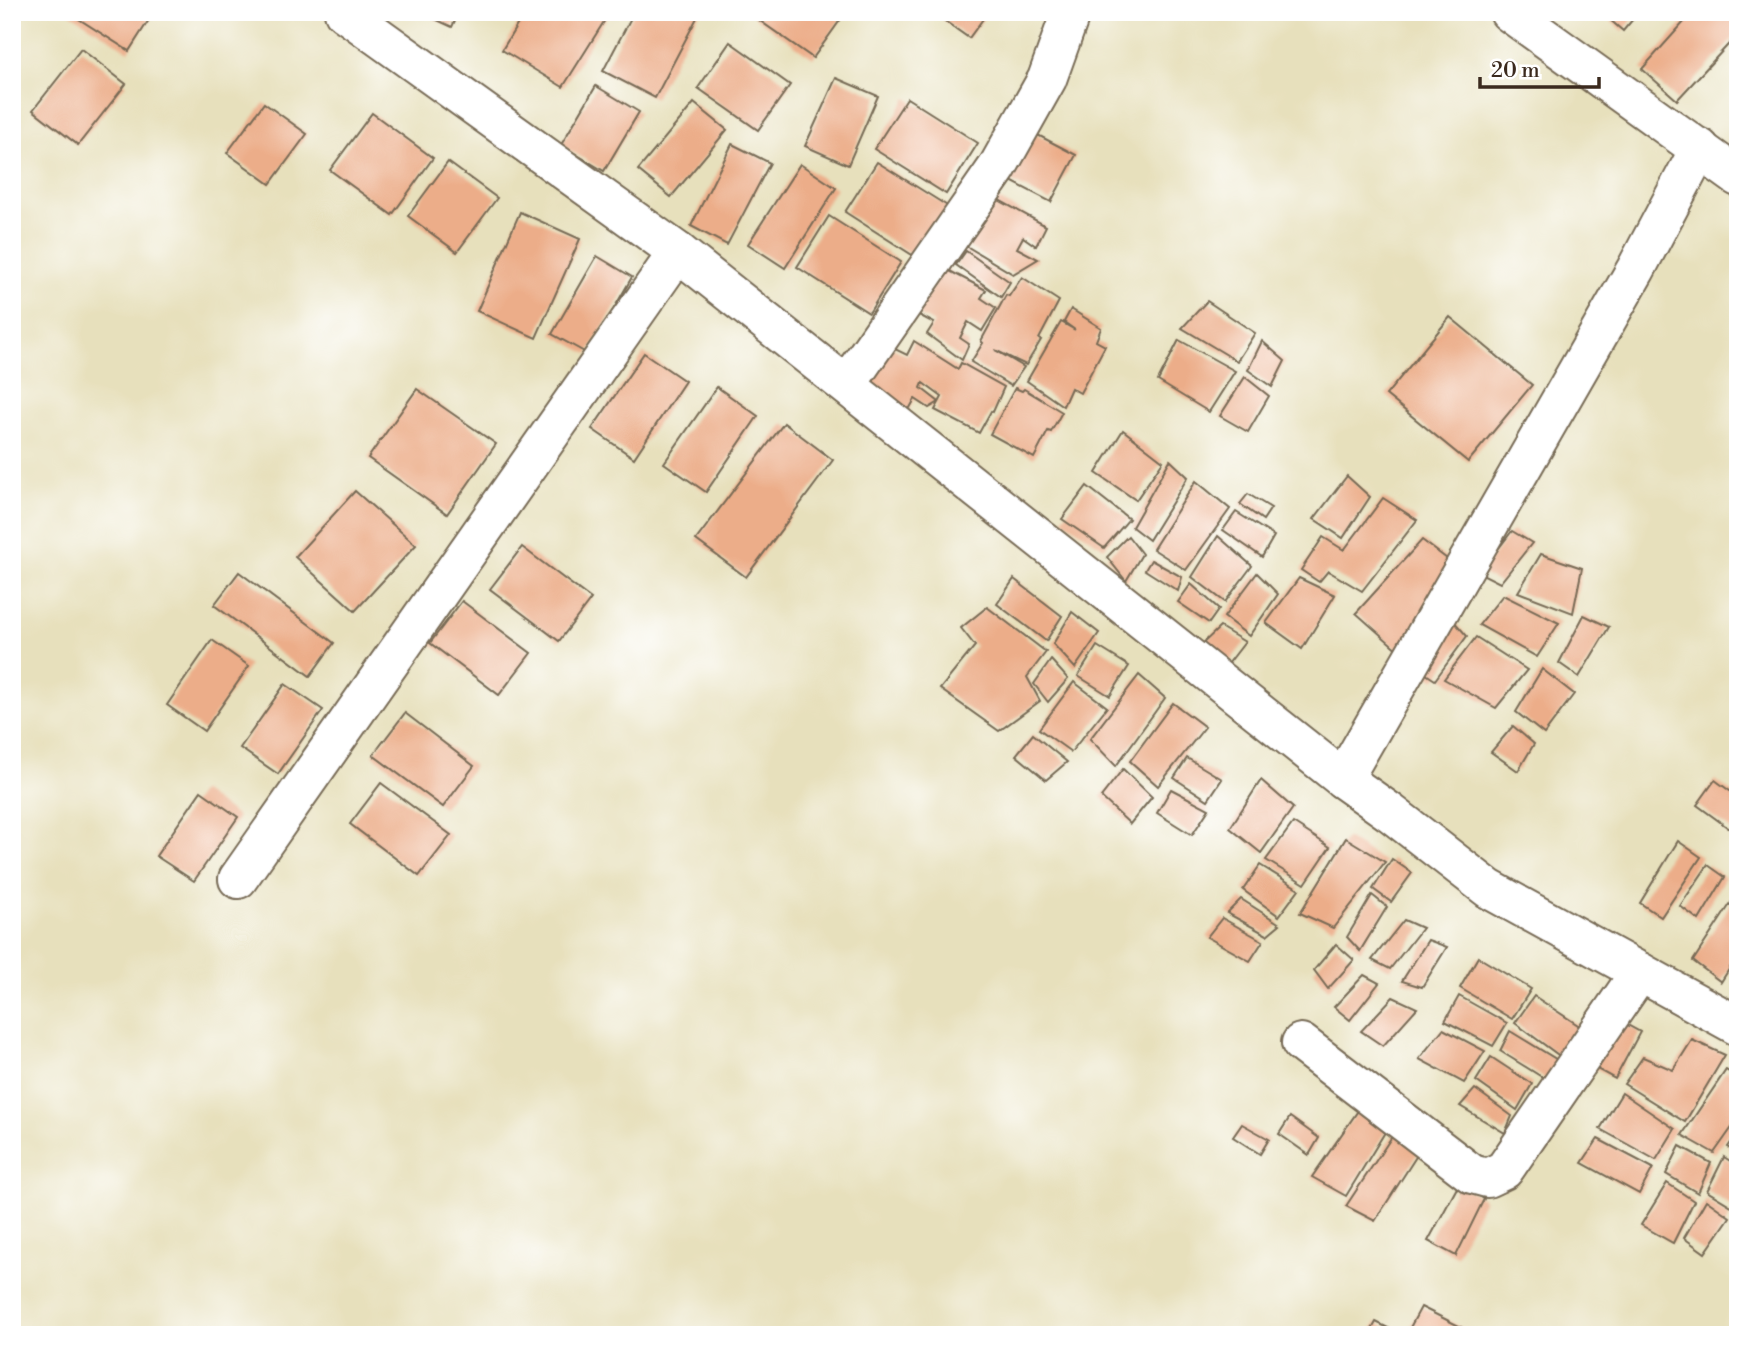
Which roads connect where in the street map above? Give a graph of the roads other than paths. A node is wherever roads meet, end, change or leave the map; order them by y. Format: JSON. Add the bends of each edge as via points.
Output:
{"nodes":[{"id":1,"x":344,"y":12,"type":"edge"},
{"id":2,"x":1071,"y":12,"type":"edge"},
{"id":3,"x":1509,"y":12,"type":"edge"},
{"id":4,"x":1700,"y":148,"type":"junction"},
{"id":5,"x":1738,"y":177,"type":"edge"},
{"id":6,"x":678,"y":252,"type":"junction"},
{"id":7,"x":847,"y":384,"type":"junction"},
{"id":8,"x":1343,"y":779,"type":"junction"},
{"id":9,"x":239,"y":879,"type":"dead end"},
{"id":10,"x":1640,"y":972,"type":"junction"},
{"id":11,"x":1738,"y":1026,"type":"edge"},
{"id":12,"x":1301,"y":1043,"type":"dead end"}],
"edges":[{"from":1,"to":6,"type":"street"},
{"from":2,"to":7,"type":"street","via":[[1047,79],[998,168]]},
{"from":3,"to":4,"type":"street"},
{"from":4,"to":5,"type":"street"},
{"from":4,"to":8,"type":"street","via":[[1636,269]]},
{"from":6,"to":7,"type":"street"},
{"from":6,"to":9,"type":"street"},
{"from":7,"to":8,"type":"street"},
{"from":8,"to":10,"type":"street","via":[[1489,889]]},
{"from":10,"to":11,"type":"street"},
{"from":10,"to":12,"type":"street","via":[[1504,1170],[1487,1178],[1472,1174]]}]}
